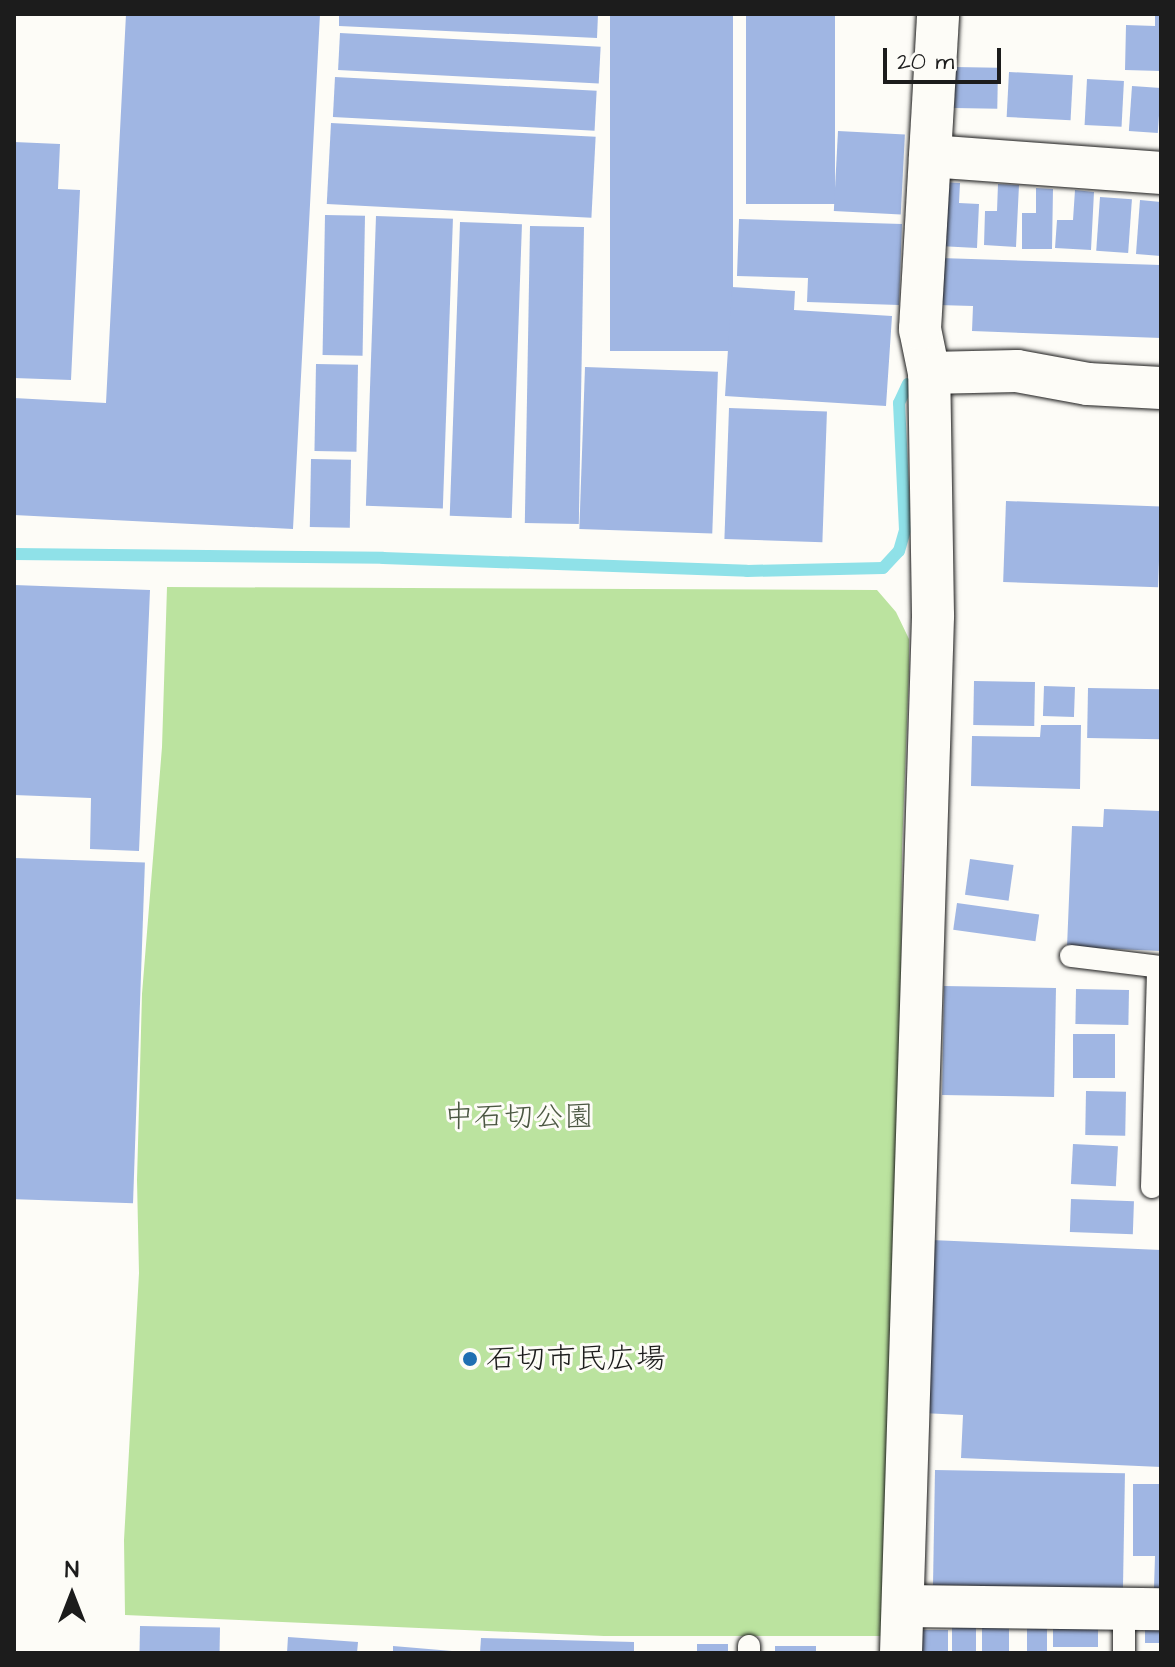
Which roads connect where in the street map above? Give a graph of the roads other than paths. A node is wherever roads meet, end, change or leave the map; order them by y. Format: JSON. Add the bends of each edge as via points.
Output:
{"nodes":[{"id":1,"x":938,"y":14,"type":"edge"},
{"id":2,"x":930,"y":156,"type":"junction"},
{"id":3,"x":1161,"y":173,"type":"edge"},
{"id":4,"x":929,"y":373,"type":"junction"},
{"id":5,"x":1161,"y":388,"type":"edge"},
{"id":6,"x":1071,"y":956,"type":"dead end"},
{"id":7,"x":1159,"y":967,"type":"edge"},
{"id":8,"x":1157,"y":1146,"type":"edge"},
{"id":9,"x":1152,"y":1187,"type":"dead end"},
{"id":10,"x":903,"y":1606,"type":"junction"},
{"id":11,"x":1142,"y":1609,"type":"edge"},
{"id":12,"x":901,"y":1653,"type":"edge"},
{"id":13,"x":1124,"y":1653,"type":"edge"}],
"edges":[{"from":1,"to":2,"type":"street"},
{"from":2,"to":3,"type":"street"},
{"from":2,"to":4,"type":"street","via":[[920,329]]},
{"from":4,"to":5,"type":"street","via":[[1017,371],[1088,384]]},
{"from":4,"to":10,"type":"street","via":[[933,615]]},
{"from":6,"to":7,"type":"lane"},
{"from":7,"to":8,"type":"lane"},
{"from":8,"to":9,"type":"lane"},
{"from":10,"to":11,"type":"street"},
{"from":10,"to":12,"type":"street"},
{"from":11,"to":13,"type":"lane"}]}
